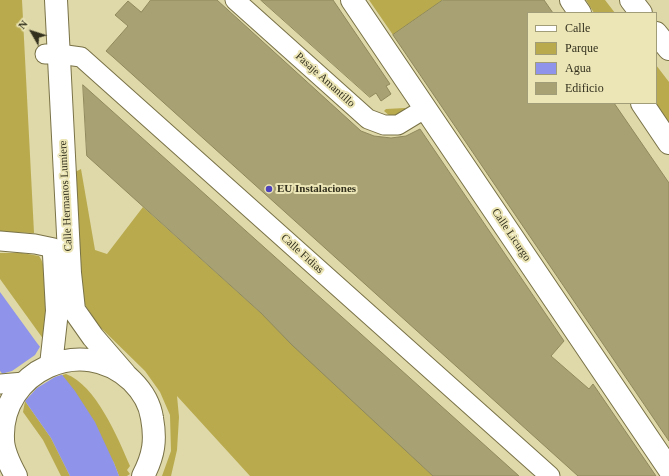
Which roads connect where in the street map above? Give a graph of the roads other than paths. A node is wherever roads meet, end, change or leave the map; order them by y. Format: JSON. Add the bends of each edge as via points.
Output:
{"nodes":[{"id":1,"x":42,"y":0,"type":"edge"},
{"id":2,"x":56,"y":0,"type":"edge"},
{"id":3,"x":235,"y":0,"type":"edge"},
{"id":4,"x":352,"y":0,"type":"edge"},
{"id":5,"x":572,"y":0,"type":"edge"},
{"id":6,"x":631,"y":0,"type":"edge"},
{"id":7,"x":579,"y":12,"type":"edge"},
{"id":8,"x":640,"y":12,"type":"edge"},
{"id":9,"x":657,"y":34,"type":"edge"},
{"id":10,"x":669,"y":49,"type":"edge"},
{"id":11,"x":52,"y":54,"type":"junction"},
{"id":12,"x":643,"y":104,"type":"edge"},
{"id":13,"x":426,"y":108,"type":"junction"},
{"id":14,"x":669,"y":143,"type":"edge"},
{"id":15,"x":0,"y":240,"type":"edge"},
{"id":16,"x":54,"y":248,"type":"junction"},
{"id":17,"x":54,"y":360,"type":"junction"},
{"id":18,"x":125,"y":374,"type":"junction"},
{"id":19,"x":11,"y":386,"type":"edge"},
{"id":20,"x":0,"y":457,"type":"edge"},
{"id":21,"x":669,"y":469,"type":"edge"},
{"id":22,"x":16,"y":476,"type":"edge"},
{"id":23,"x":143,"y":476,"type":"edge"},
{"id":24,"x":550,"y":476,"type":"edge"}],
"edges":[{"from":1,"to":11,"type":"main road","name":"Calle Hermanos Lumiere"},
{"from":2,"to":11,"type":"main road","name":"Calle Hermanos Lumiere"},
{"from":3,"to":13,"type":"street","name":"Pasaje Amantillo","via":[[368,119],[384,125],[398,125]]},
{"from":4,"to":13,"type":"main road","name":"Calle Licurgo"},
{"from":5,"to":7,"type":"main road"},
{"from":6,"to":8,"type":"main road"},
{"from":9,"to":10,"type":"main road"},
{"from":11,"to":16,"type":"main road","name":"Calle Hermanos Lumiere"},
{"from":11,"to":18,"type":"main road","name":"Calle Hermanos Lumiere","via":[[74,310],[92,337]]},
{"from":11,"to":24,"type":"street","name":"Calle Fidias","via":[[80,57]]},
{"from":12,"to":14,"type":"main road"},
{"from":13,"to":21,"type":"main road","name":"Calle Licurgo"},
{"from":15,"to":16,"type":"street"},
{"from":16,"to":17,"type":"main road","name":"Calle Hermanos Lumiere","via":[[57,311]]},
{"from":17,"to":18,"type":"main road","via":[[88,359],[105,363]]},
{"from":17,"to":19,"type":"main road","via":[[43,369]]},
{"from":18,"to":23,"type":"main road","name":"Calle Hermanos Lumiere","via":[[140,391],[151,413],[154,439],[150,464]]},
{"from":19,"to":22,"type":"main road","via":[[2,440],[7,460]]},
{"from":20,"to":22,"type":"street"}]}
